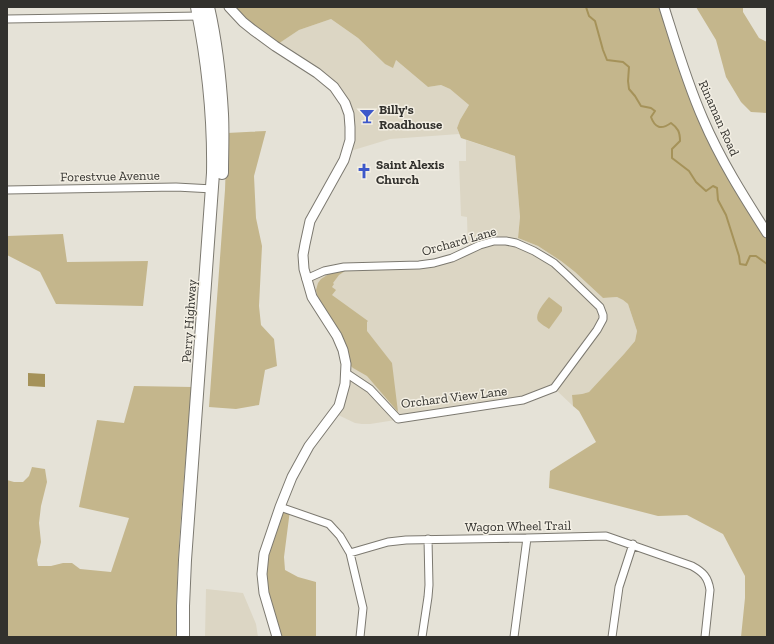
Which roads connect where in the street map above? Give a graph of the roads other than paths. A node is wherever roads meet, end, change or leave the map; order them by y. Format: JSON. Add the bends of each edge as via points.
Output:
{"nodes":[{"id":1,"x":229,"y":7,"type":"edge"},
{"id":2,"x":664,"y":7,"type":"edge"},
{"id":3,"x":203,"y":11,"type":"edge"},
{"id":4,"x":7,"y":19,"type":"edge"},
{"id":5,"x":213,"y":189,"type":"junction"},
{"id":6,"x":7,"y":190,"type":"edge"},
{"id":7,"x":767,"y":233,"type":"edge"},
{"id":8,"x":306,"y":279,"type":"junction"},
{"id":9,"x":346,"y":374,"type":"junction"},
{"id":10,"x":554,"y":388,"type":"joint"},
{"id":11,"x":280,"y":507,"type":"junction"},
{"id":12,"x":527,"y":538,"type":"junction"},
{"id":13,"x":428,"y":539,"type":"junction"},
{"id":14,"x":633,"y":544,"type":"junction"},
{"id":15,"x":350,"y":553,"type":"junction"},
{"id":16,"x":183,"y":637,"type":"edge"},
{"id":17,"x":191,"y":637,"type":"edge"},
{"id":18,"x":277,"y":637,"type":"edge"},
{"id":19,"x":360,"y":637,"type":"edge"},
{"id":20,"x":422,"y":637,"type":"edge"},
{"id":21,"x":514,"y":637,"type":"edge"},
{"id":22,"x":612,"y":637,"type":"edge"},
{"id":23,"x":705,"y":637,"type":"edge"}],
"edges":[{"from":1,"to":8,"type":"street","via":[[263,38],[329,82],[347,108],[351,133],[349,146],[341,167],[310,221],[303,255]]},
{"from":2,"to":7,"type":"street","name":"Rinaman Road","via":[[703,120],[740,190]]},
{"from":3,"to":4,"type":"street"},
{"from":3,"to":5,"type":"highway","name":"Perry Highway","via":[[214,157]]},
{"from":3,"to":17,"type":"highway","name":"Perry Highway","via":[[217,58],[221,96],[222,174],[193,561]]},
{"from":5,"to":6,"type":"street","name":"Forestvue Avenue","via":[[176,187]]},
{"from":5,"to":16,"type":"highway","name":"Perry Highway","via":[[185,553]]},
{"from":8,"to":9,"type":"street","via":[[312,297],[343,350]]},
{"from":8,"to":10,"type":"street","name":"Orchard Lane","via":[[324,271],[344,267],[434,263],[494,241],[516,243],[534,250],[554,263],[582,289],[600,307],[603,315],[597,330]]},
{"from":9,"to":10,"type":"street","name":"Orchard View Lane","via":[[370,389],[398,419],[523,400]]},
{"from":9,"to":11,"type":"street","via":[[339,406],[309,446],[292,477]]},
{"from":11,"to":15,"type":"street","via":[[329,524]]},
{"from":11,"to":18,"type":"street","via":[[264,554],[262,574],[264,593]]},
{"from":12,"to":13,"type":"street","name":"Wagon Wheel Trail"},
{"from":12,"to":14,"type":"street","name":"Wagon Wheel Trail","via":[[606,536]]},
{"from":12,"to":21,"type":"street"},
{"from":13,"to":15,"type":"street","name":"Wagon Wheel Trail","via":[[396,540]]},
{"from":13,"to":20,"type":"street","via":[[429,585]]},
{"from":14,"to":22,"type":"street","via":[[619,587]]},
{"from":14,"to":23,"type":"street","name":"Wagon Wheel Trail","via":[[700,570],[710,590]]},
{"from":15,"to":19,"type":"street","via":[[363,608]]}]}
